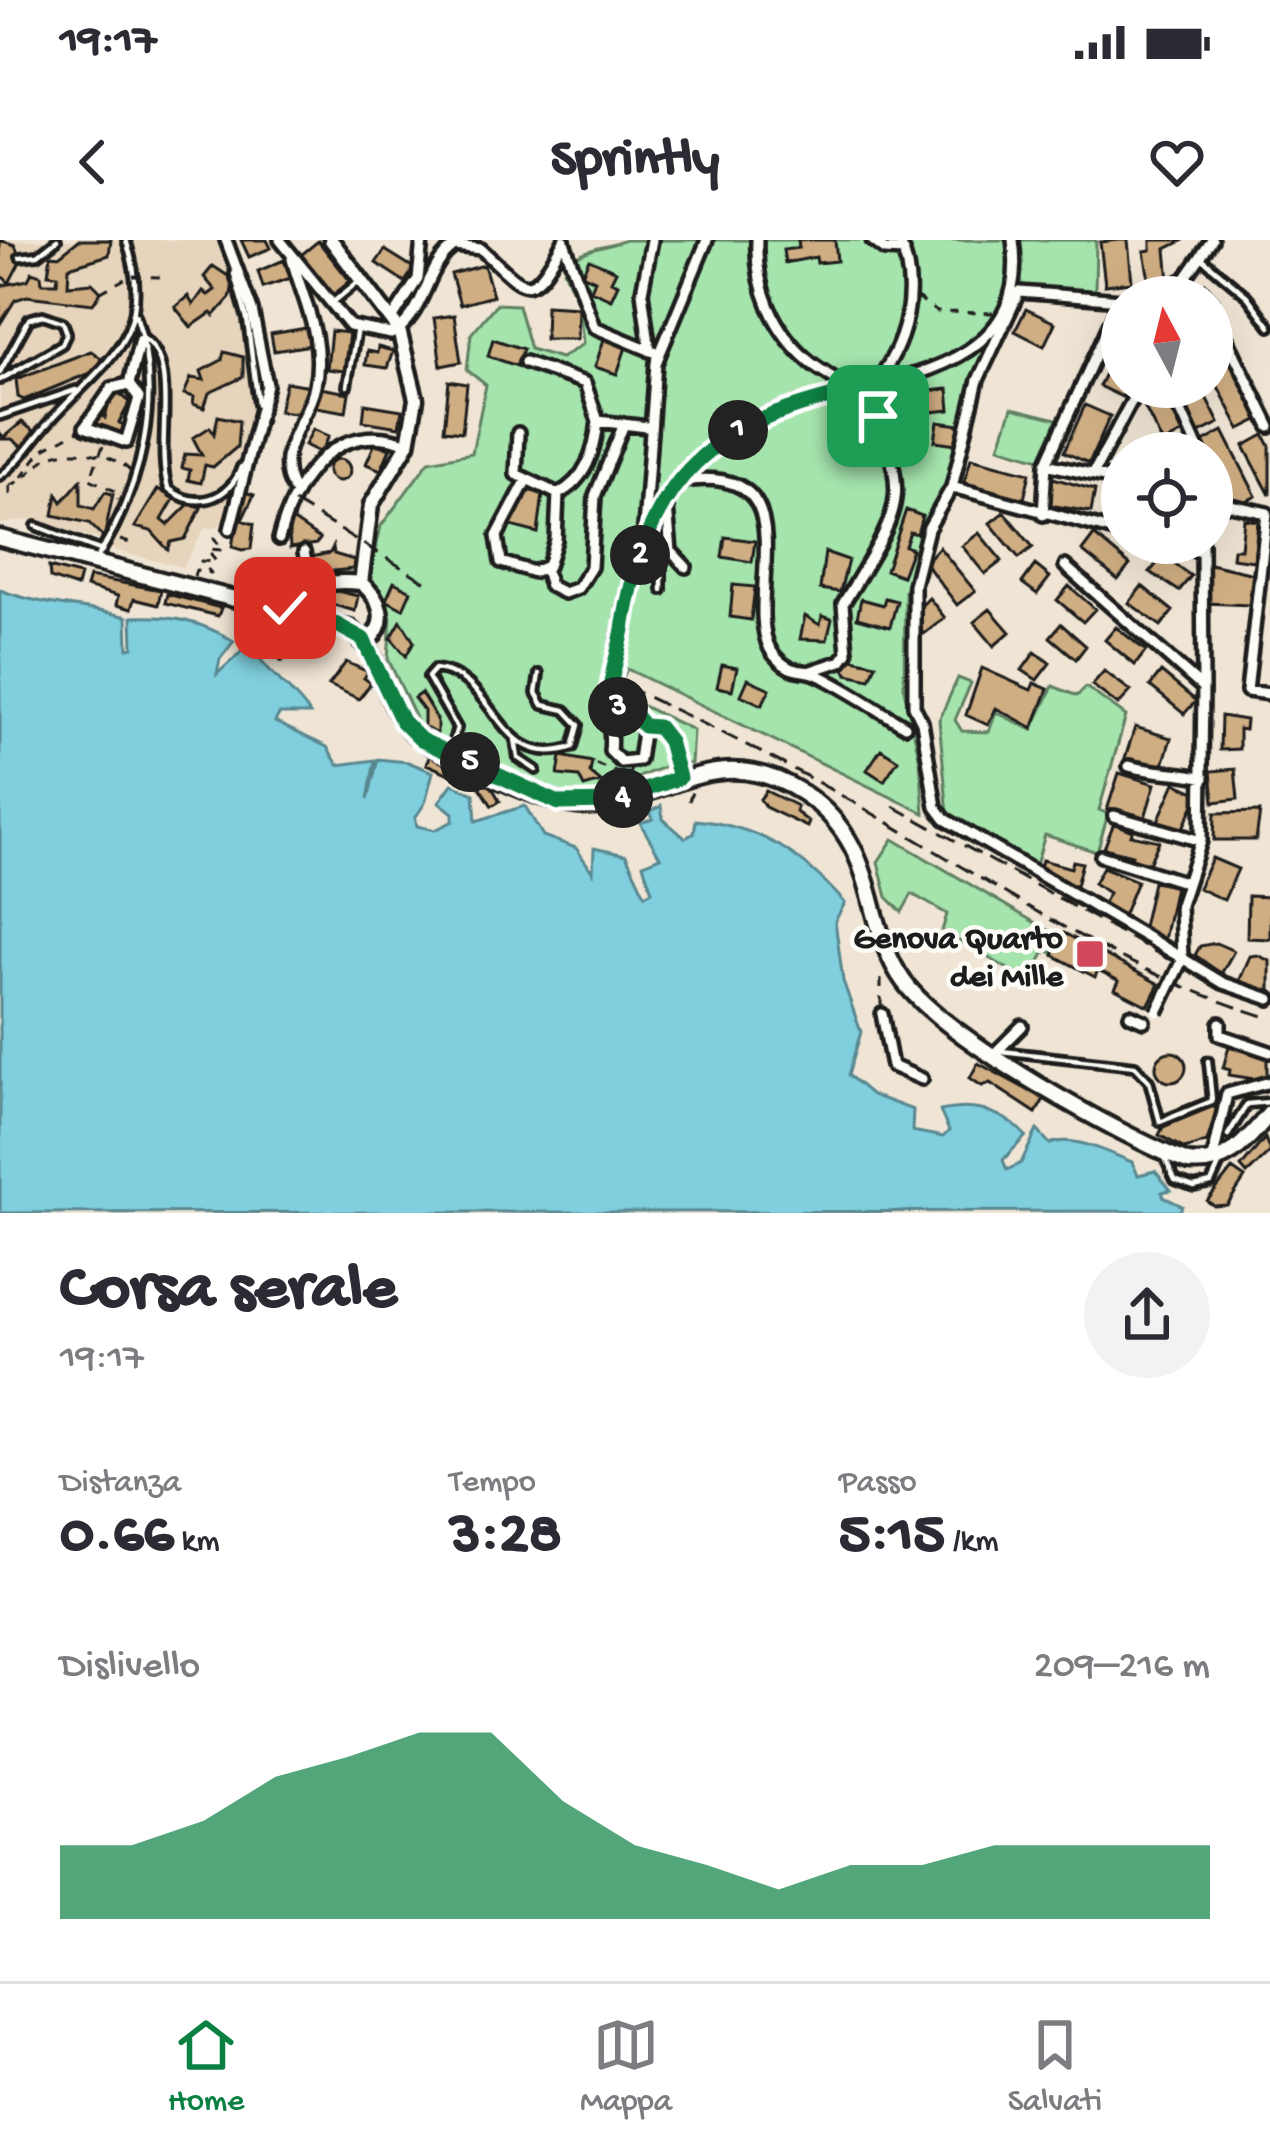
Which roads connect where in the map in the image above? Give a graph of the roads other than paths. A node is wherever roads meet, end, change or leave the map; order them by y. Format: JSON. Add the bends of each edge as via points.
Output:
{"nodes":[{"id":1,"x":57,"y":240,"type":"edge"},
{"id":2,"x":126,"y":240,"type":"edge"},
{"id":3,"x":223,"y":240,"type":"edge"},
{"id":4,"x":280,"y":240,"type":"edge"},
{"id":5,"x":331,"y":240,"type":"edge"},
{"id":6,"x":422,"y":240,"type":"edge"},
{"id":7,"x":652,"y":240,"type":"edge"},
{"id":8,"x":707,"y":240,"type":"edge"},
{"id":9,"x":757,"y":240,"type":"edge"},
{"id":10,"x":872,"y":240,"type":"edge"},
{"id":11,"x":1013,"y":240,"type":"edge"},
{"id":12,"x":1212,"y":240,"type":"edge"},
{"id":13,"x":564,"y":241,"type":"edge"},
{"id":14,"x":902,"y":245,"type":"edge"},
{"id":15,"x":290,"y":254,"type":"junction"},
{"id":16,"x":20,"y":257,"type":"dead end"},
{"id":17,"x":1203,"y":259,"type":"junction"},
{"id":18,"x":1188,"y":276,"type":"edge"},
{"id":19,"x":362,"y":279,"type":"junction"},
{"id":20,"x":1101,"y":300,"type":"edge"},
{"id":21,"x":331,"y":304,"type":"junction"},
{"id":22,"x":134,"y":309,"type":"junction"},
{"id":23,"x":396,"y":325,"type":"junction"},
{"id":24,"x":357,"y":328,"type":"junction"},
{"id":25,"x":1270,"y":328,"type":"edge"},
{"id":26,"x":142,"y":338,"type":"junction"},
{"id":27,"x":1101,"y":344,"type":"edge"},
{"id":28,"x":120,"y":345,"type":"junction"},
{"id":29,"x":1233,"y":351,"type":"edge"},
{"id":30,"x":655,"y":352,"type":"junction"},
{"id":31,"x":525,"y":362,"type":"dead end"},
{"id":32,"x":0,"y":376,"type":"edge"},
{"id":33,"x":129,"y":384,"type":"junction"},
{"id":34,"x":347,"y":386,"type":"dead end"},
{"id":35,"x":81,"y":387,"type":"junction"},
{"id":36,"x":868,"y":388,"type":"junction"},
{"id":37,"x":849,"y":392,"type":"junction"},
{"id":38,"x":1128,"y":408,"type":"edge"},
{"id":39,"x":0,"y":416,"type":"edge"},
{"id":40,"x":598,"y":421,"type":"junction"},
{"id":41,"x":624,"y":424,"type":"junction"},
{"id":42,"x":647,"y":427,"type":"junction"},
{"id":43,"x":1270,"y":428,"type":"edge"},
{"id":44,"x":518,"y":434,"type":"dead end"},
{"id":45,"x":408,"y":444,"type":"junction"},
{"id":46,"x":1046,"y":464,"type":"junction"},
{"id":47,"x":1,"y":475,"type":"edge"},
{"id":48,"x":1093,"y":475,"type":"junction"},
{"id":49,"x":1101,"y":477,"type":"edge"},
{"id":50,"x":526,"y":482,"type":"junction"},
{"id":51,"x":677,"y":482,"type":"junction"},
{"id":52,"x":952,"y":488,"type":"junction"},
{"id":53,"x":294,"y":490,"type":"junction"},
{"id":54,"x":558,"y":494,"type":"junction"},
{"id":55,"x":666,"y":496,"type":"junction"},
{"id":56,"x":1233,"y":506,"type":"edge"},
{"id":57,"x":1043,"y":515,"type":"junction"},
{"id":58,"x":36,"y":526,"type":"dead end"},
{"id":59,"x":1101,"y":528,"type":"edge"},
{"id":60,"x":230,"y":529,"type":"road end"},
{"id":61,"x":3,"y":538,"type":"edge"},
{"id":62,"x":279,"y":539,"type":"dead end"},
{"id":63,"x":58,"y":546,"type":"junction"},
{"id":64,"x":643,"y":548,"type":"junction"},
{"id":65,"x":671,"y":551,"type":"junction"},
{"id":66,"x":304,"y":552,"type":"dead end"},
{"id":67,"x":99,"y":556,"type":"junction"},
{"id":68,"x":1202,"y":564,"type":"edge"},
{"id":69,"x":686,"y":566,"type":"dead end"},
{"id":70,"x":1065,"y":566,"type":"dead end"},
{"id":71,"x":545,"y":569,"type":"junction"},
{"id":72,"x":361,"y":583,"type":"junction"},
{"id":73,"x":311,"y":587,"type":"junction"},
{"id":74,"x":662,"y":590,"type":"dead end"},
{"id":75,"x":285,"y":608,"type":"junction"},
{"id":76,"x":366,"y":639,"type":"junction"},
{"id":77,"x":811,"y":671,"type":"junction"},
{"id":78,"x":539,"y":674,"type":"dead end"},
{"id":79,"x":1204,"y":688,"type":"junction"},
{"id":80,"x":1270,"y":694,"type":"edge"},
{"id":81,"x":905,"y":726,"type":"dead end"},
{"id":82,"x":515,"y":739,"type":"junction"},
{"id":83,"x":449,"y":753,"type":"junction"},
{"id":84,"x":1129,"y":766,"type":"dead end"},
{"id":85,"x":536,"y":770,"type":"dead end"},
{"id":86,"x":679,"y":778,"type":"junction"},
{"id":87,"x":1204,"y":778,"type":"junction"},
{"id":88,"x":1114,"y":817,"type":"dead end"},
{"id":89,"x":1202,"y":841,"type":"junction"},
{"id":90,"x":1101,"y":856,"type":"dead end"},
{"id":91,"x":1187,"y":884,"type":"junction"},
{"id":92,"x":1181,"y":961,"type":"junction"},
{"id":93,"x":1270,"y":999,"type":"edge"},
{"id":94,"x":1156,"y":1012,"type":"dead end"},
{"id":95,"x":882,"y":1014,"type":"road end"},
{"id":96,"x":1130,"y":1015,"type":"dead end"},
{"id":97,"x":1144,"y":1021,"type":"dead end"},
{"id":98,"x":1220,"y":1023,"type":"dead end"},
{"id":99,"x":1022,"y":1026,"type":"dead end"},
{"id":100,"x":1270,"y":1052,"type":"edge"},
{"id":101,"x":994,"y":1053,"type":"junction"},
{"id":102,"x":1208,"y":1061,"type":"dead end"},
{"id":103,"x":922,"y":1079,"type":"dead end"},
{"id":104,"x":1270,"y":1082,"type":"edge"},
{"id":105,"x":1270,"y":1102,"type":"edge"},
{"id":106,"x":1270,"y":1113,"type":"edge"},
{"id":107,"x":1228,"y":1135,"type":"dead end"},
{"id":108,"x":1164,"y":1150,"type":"junction"},
{"id":109,"x":1216,"y":1161,"type":"junction"}],
"edges":[{"from":1,"to":16,"type":"lane"},
{"from":2,"to":22,"type":"lane"},
{"from":3,"to":26,"type":"lane","via":[[247,320],[258,408],[238,478],[216,499],[191,500],[168,488],[160,432],[166,375]]},
{"from":3,"to":60,"type":"street","via":[[253,310],[267,386]]},
{"from":4,"to":15,"type":"street"},
{"from":5,"to":19,"type":"street"},
{"from":6,"to":23,"type":"street","via":[[418,279]]},
{"from":7,"to":30,"type":"street","via":[[642,292]]},
{"from":8,"to":30,"type":"street"},
{"from":9,"to":37,"type":"street","via":[[764,297],[778,326]]},
{"from":10,"to":14,"type":"street","via":[[885,250]]},
{"from":11,"to":36,"type":"street","via":[[1007,313],[955,358]]},
{"from":12,"to":17,"type":"street"},
{"from":13,"to":23,"type":"street","via":[[544,275],[525,285],[512,283],[481,249],[455,246],[441,257],[423,301]]},
{"from":13,"to":30,"type":"street","via":[[594,327]]},
{"from":14,"to":36,"type":"street","via":[[910,292],[896,354]]},
{"from":15,"to":21,"type":"street"},
{"from":15,"to":53,"type":"street","via":[[319,338],[316,385],[288,443]]},
{"from":17,"to":18,"type":"street"},
{"from":17,"to":25,"type":"lane"},
{"from":19,"to":21,"type":"lane"},
{"from":19,"to":23,"type":"street"},
{"from":20,"to":52,"type":"street","via":[[1019,292],[978,380]]},
{"from":21,"to":24,"type":"street"},
{"from":22,"to":26,"type":"lane"},
{"from":22,"to":28,"type":"lane"},
{"from":23,"to":24,"type":"street"},
{"from":23,"to":45,"type":"street","via":[[416,399]]},
{"from":24,"to":34,"type":"lane"},
{"from":26,"to":28,"type":"lane"},
{"from":26,"to":33,"type":"street"},
{"from":26,"to":67,"type":"lane","via":[[152,376],[134,478]]},
{"from":27,"to":46,"type":"street"},
{"from":28,"to":35,"type":"lane"},
{"from":29,"to":43,"type":"street"},
{"from":30,"to":42,"type":"street"},
{"from":31,"to":40,"type":"street","via":[[585,383]]},
{"from":32,"to":32,"type":"lane","via":[[62,344],[63,322],[29,319]]},
{"from":33,"to":33,"type":"street","via":[[139,398],[126,442],[85,428],[112,388]]},
{"from":35,"to":39,"type":"lane"},
{"from":35,"to":47,"type":"lane"},
{"from":36,"to":37,"type":"street"},
{"from":36,"to":77,"type":"street","via":[[890,441],[896,501],[873,563],[843,604],[847,652],[841,662]]},
{"from":37,"to":51,"type":"street","via":[[748,424]]},
{"from":38,"to":48,"type":"street"},
{"from":40,"to":41,"type":"street"},
{"from":40,"to":54,"type":"street","via":[[584,472]]},
{"from":41,"to":42,"type":"street"},
{"from":41,"to":71,"type":"street","via":[[595,496],[591,567],[578,588],[564,593],[550,586]]},
{"from":42,"to":64,"type":"street"},
{"from":44,"to":50,"type":"street","via":[[516,473]]},
{"from":45,"to":53,"type":"street","via":[[374,436],[337,443]]},
{"from":45,"to":72,"type":"street","via":[[371,505]]},
{"from":46,"to":48,"type":"street"},
{"from":46,"to":57,"type":"street"},
{"from":48,"to":49,"type":"street"},
{"from":50,"to":54,"type":"street"},
{"from":50,"to":71,"type":"street","via":[[497,536],[498,553],[514,567]]},
{"from":51,"to":55,"type":"street"},
{"from":51,"to":77,"type":"street","via":[[718,479],[758,511],[767,640],[784,665]]},
{"from":52,"to":57,"type":"street"},
{"from":52,"to":92,"type":"street","via":[[928,529],[914,585],[914,706],[936,807],[945,820]]},
{"from":53,"to":62,"type":"street"},
{"from":54,"to":71,"type":"street"},
{"from":55,"to":64,"type":"street"},
{"from":55,"to":65,"type":"street"},
{"from":56,"to":80,"type":"street","via":[[1267,513],[1247,691]]},
{"from":57,"to":59,"type":"street"},
{"from":58,"to":63,"type":"lane"},
{"from":61,"to":63,"type":"main road"},
{"from":63,"to":67,"type":"main road"},
{"from":64,"to":86,"type":"street","via":[[609,702],[610,752],[621,762],[642,756],[644,726],[658,727]]},
{"from":65,"to":69,"type":"street"},
{"from":65,"to":74,"type":"lane","via":[[662,559]]},
{"from":66,"to":73,"type":"street"},
{"from":67,"to":75,"type":"main road"},
{"from":68,"to":79,"type":"street"},
{"from":70,"to":79,"type":"street"},
{"from":72,"to":73,"type":"street"},
{"from":72,"to":76,"type":"street","via":[[382,614]]},
{"from":73,"to":75,"type":"street"},
{"from":75,"to":76,"type":"main road"},
{"from":76,"to":83,"type":"main road","via":[[402,721]]},
{"from":77,"to":81,"type":"street"},
{"from":78,"to":82,"type":"lane","via":[[543,705],[565,710],[579,725],[579,740],[540,753]]},
{"from":79,"to":87,"type":"street"},
{"from":82,"to":83,"type":"lane","via":[[473,689],[435,669],[428,677],[433,691],[457,728]]},
{"from":82,"to":85,"type":"lane","via":[[518,758]]},
{"from":83,"to":86,"type":"main road","via":[[584,807]]},
{"from":84,"to":87,"type":"street"},
{"from":86,"to":101,"type":"main road","via":[[758,777],[784,783],[826,811],[870,883],[905,984]]},
{"from":87,"to":89,"type":"street"},
{"from":88,"to":89,"type":"street"},
{"from":89,"to":91,"type":"street"},
{"from":90,"to":91,"type":"street"},
{"from":91,"to":92,"type":"street"},
{"from":92,"to":93,"type":"street"},
{"from":92,"to":94,"type":"street","bridge":true},
{"from":95,"to":103,"type":"street","via":[[892,1066]]},
{"from":96,"to":97,"type":"street"},
{"from":98,"to":100,"type":"street","via":[[1220,1036]]},
{"from":99,"to":101,"type":"street"},
{"from":101,"to":102,"type":"lane","via":[[1135,1066],[1149,1081],[1160,1122],[1212,1101]]},
{"from":101,"to":108,"type":"main road"},
{"from":104,"to":109,"type":"street","via":[[1227,1094]]},
{"from":105,"to":107,"type":"lane","via":[[1247,1104]]},
{"from":106,"to":109,"type":"main road","via":[[1240,1148]]},
{"from":108,"to":109,"type":"main road","via":[[1188,1162]]},
{"from":108,"to":109,"type":"lane","via":[[1175,1180],[1193,1186],[1211,1183]]}]}
